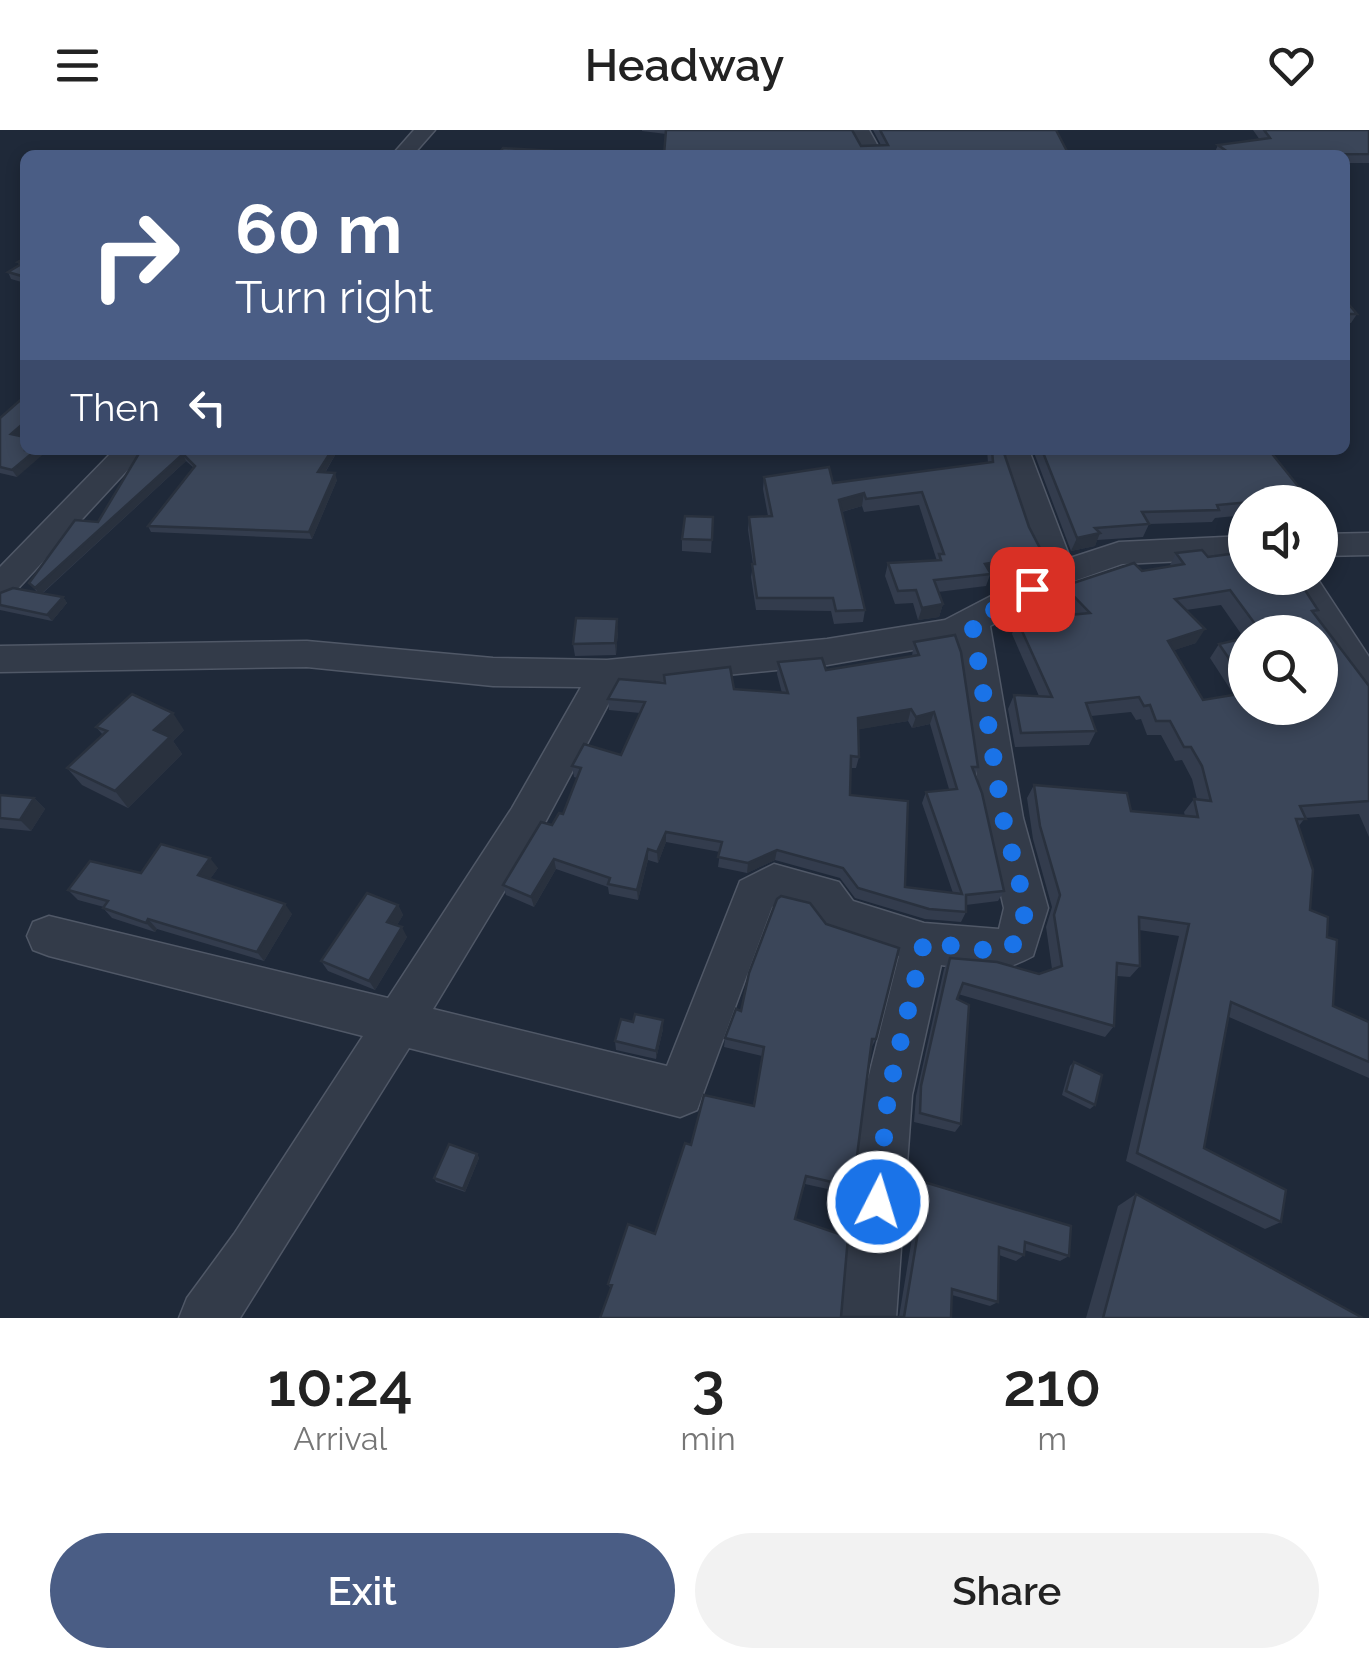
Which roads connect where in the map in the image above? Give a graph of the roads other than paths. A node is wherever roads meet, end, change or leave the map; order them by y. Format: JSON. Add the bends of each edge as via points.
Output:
{"nodes":[{"id":1,"x":425,"y":130,"type":"edge"},
{"id":2,"x":407,"y":150,"type":"edge"},
{"id":3,"x":126,"y":455,"type":"edge"},
{"id":4,"x":1016,"y":455,"type":"edge"},
{"id":5,"x":1338,"y":544,"type":"edge"},
{"id":6,"x":1369,"y":544,"type":"edge"},
{"id":7,"x":1228,"y":548,"type":"edge"},
{"id":8,"x":1062,"y":573,"type":"junction"},
{"id":9,"x":0,"y":586,"type":"edge"},
{"id":10,"x":1311,"y":595,"type":"edge"},
{"id":11,"x":972,"y":622,"type":"junction"},
{"id":12,"x":0,"y":660,"type":"edge"},
{"id":13,"x":607,"y":674,"type":"junction"},
{"id":14,"x":1369,"y":686,"type":"edge"},
{"id":15,"x":49,"y":936,"type":"dead end"},
{"id":16,"x":924,"y":942,"type":"junction"},
{"id":17,"x":397,"y":1024,"type":"junction"},
{"id":18,"x":207,"y":1318,"type":"edge"},
{"id":19,"x":868,"y":1318,"type":"edge"}],
"edges":[{"from":1,"to":2,"type":"street"},
{"from":3,"to":9,"type":"street"},
{"from":4,"to":8,"type":"street"},
{"from":5,"to":6,"type":"street"},
{"from":7,"to":8,"type":"street","via":[[1119,554]]},
{"from":8,"to":11,"type":"street"},
{"from":10,"to":14,"type":"street"},
{"from":11,"to":13,"type":"street","via":[[827,652]]},
{"from":11,"to":16,"type":"street","via":[[1003,818],[1026,908],[1017,942],[1000,952]]},
{"from":12,"to":13,"type":"street","via":[[307,654],[493,672]]},
{"from":13,"to":17,"type":"street","via":[[526,820]]},
{"from":15,"to":17,"type":"street"},
{"from":16,"to":17,"type":"street","via":[[839,917],[824,896],[774,883],[755,895],[680,1093]]},
{"from":16,"to":19,"type":"street","via":[[888,1095]]},
{"from":17,"to":18,"type":"street"}]}
